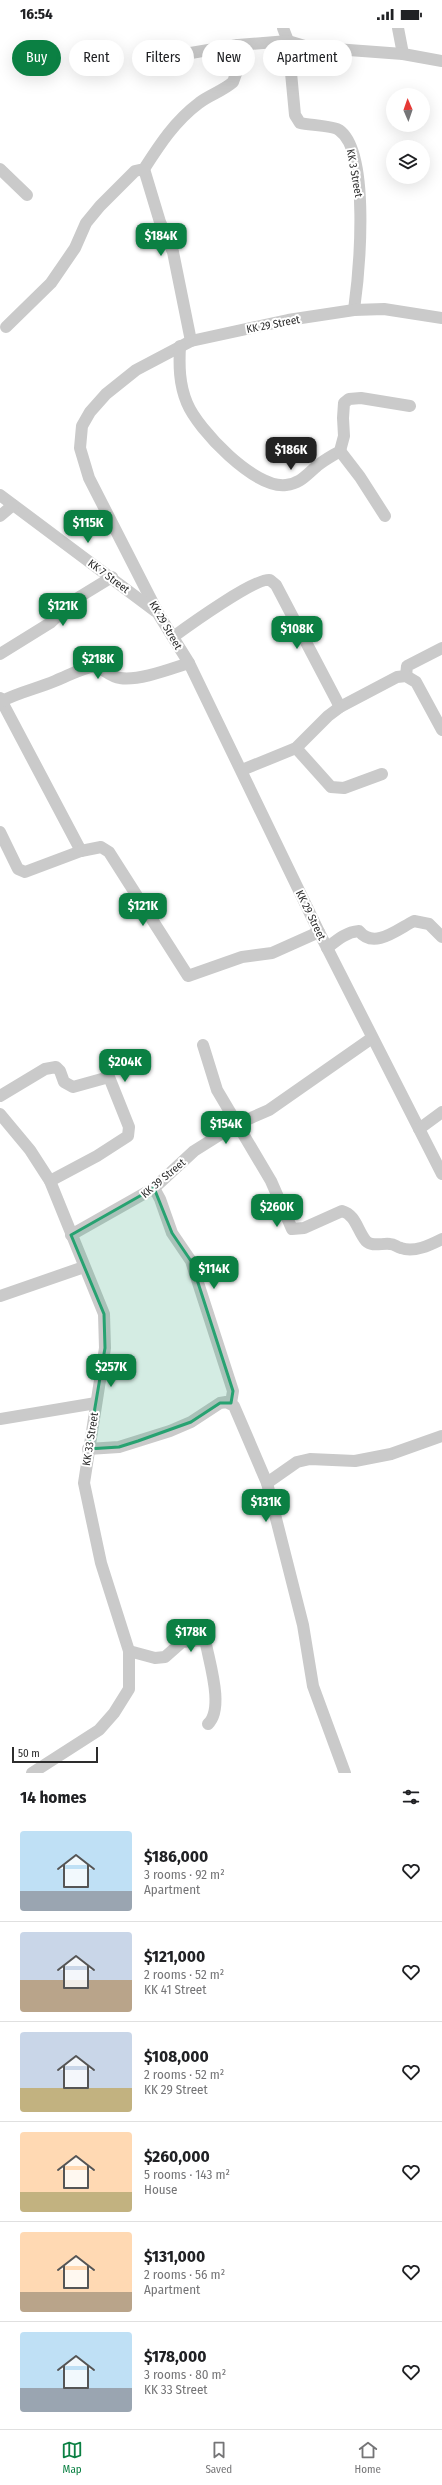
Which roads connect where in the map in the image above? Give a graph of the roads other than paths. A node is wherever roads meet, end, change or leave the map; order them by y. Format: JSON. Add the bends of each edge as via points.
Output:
{"nodes":[{"id":1,"x":283,"y":28,"type":"edge"},
{"id":2,"x":398,"y":28,"type":"edge"},
{"id":3,"x":288,"y":40,"type":"edge"},
{"id":4,"x":352,"y":50,"type":"edge"},
{"id":5,"x":403,"y":54,"type":"junction"},
{"id":6,"x":442,"y":61,"type":"edge"},
{"id":7,"x":235,"y":76,"type":"edge"},
{"id":8,"x":291,"y":76,"type":"edge"},
{"id":9,"x":0,"y":169,"type":"edge"},
{"id":10,"x":144,"y":169,"type":"junction"},
{"id":11,"x":27,"y":195,"type":"dead end"},
{"id":12,"x":354,"y":310,"type":"junction"},
{"id":13,"x":442,"y":318,"type":"edge"},
{"id":14,"x":6,"y":326,"type":"dead end"},
{"id":15,"x":185,"y":344,"type":"junction"},
{"id":16,"x":410,"y":406,"type":"dead end"},
{"id":17,"x":340,"y":451,"type":"junction"},
{"id":18,"x":0,"y":495,"type":"edge"},
{"id":19,"x":13,"y":505,"type":"junction"},
{"id":20,"x":0,"y":516,"type":"edge"},
{"id":21,"x":385,"y":516,"type":"dead end"},
{"id":22,"x":112,"y":577,"type":"junction"},
{"id":23,"x":159,"y":615,"type":"junction"},
{"id":24,"x":173,"y":637,"type":"junction"},
{"id":25,"x":442,"y":648,"type":"edge"},
{"id":26,"x":0,"y":654,"type":"edge"},
{"id":27,"x":189,"y":663,"type":"junction"},
{"id":28,"x":406,"y":676,"type":"junction"},
{"id":29,"x":1,"y":701,"type":"edge"},
{"id":30,"x":340,"y":707,"type":"junction"},
{"id":31,"x":442,"y":730,"type":"edge"},
{"id":32,"x":296,"y":748,"type":"junction"},
{"id":33,"x":242,"y":770,"type":"junction"},
{"id":34,"x":382,"y":774,"type":"dead end"},
{"id":35,"x":0,"y":832,"type":"edge"},
{"id":36,"x":81,"y":851,"type":"junction"},
{"id":37,"x":319,"y":932,"type":"junction"},
{"id":38,"x":442,"y":938,"type":"edge"},
{"id":39,"x":327,"y":948,"type":"junction"},
{"id":40,"x":372,"y":1038,"type":"junction"},
{"id":41,"x":203,"y":1045,"type":"dead end"},
{"id":42,"x":0,"y":1096,"type":"edge"},
{"id":43,"x":442,"y":1112,"type":"edge"},
{"id":44,"x":0,"y":1114,"type":"edge"},
{"id":45,"x":237,"y":1124,"type":"junction"},
{"id":46,"x":419,"y":1129,"type":"junction"},
{"id":47,"x":442,"y":1174,"type":"edge"},
{"id":48,"x":50,"y":1181,"type":"junction"},
{"id":49,"x":154,"y":1188,"type":"junction"},
{"id":50,"x":71,"y":1235,"type":"junction"},
{"id":51,"x":442,"y":1239,"type":"edge"},
{"id":52,"x":84,"y":1267,"type":"junction"},
{"id":53,"x":0,"y":1296,"type":"edge"},
{"id":54,"x":96,"y":1403,"type":"junction"},
{"id":55,"x":231,"y":1403,"type":"junction"},
{"id":56,"x":0,"y":1419,"type":"edge"},
{"id":57,"x":442,"y":1436,"type":"edge"},
{"id":58,"x":88,"y":1449,"type":"junction"},
{"id":59,"x":267,"y":1483,"type":"junction"},
{"id":60,"x":130,"y":1651,"type":"junction"},
{"id":61,"x":208,"y":1724,"type":"dead end"},
{"id":62,"x":32,"y":1773,"type":"edge"},
{"id":63,"x":345,"y":1773,"type":"edge"}],
"edges":[{"from":1,"to":3,"type":"street","name":"KK 3 Street"},
{"from":2,"to":5,"type":"street"},
{"from":4,"to":5,"type":"street"},
{"from":5,"to":6,"type":"street"},
{"from":7,"to":10,"type":"street","via":[[233,82],[200,102],[180,119],[163,139]]},
{"from":8,"to":12,"type":"street","name":"KK 3 Street","via":[[295,115],[300,123],[338,129],[348,140],[355,160],[361,233]]},
{"from":9,"to":11,"type":"street"},
{"from":10,"to":14,"type":"street","via":[[135,170],[100,206],[86,223],[75,248],[51,283]]},
{"from":10,"to":15,"type":"street","via":[[160,222],[173,252]]},
{"from":12,"to":13,"type":"street","name":"KK 29 Street","via":[[384,309]]},
{"from":12,"to":15,"type":"street","name":"KK 29 Street","via":[[288,320]]},
{"from":15,"to":17,"type":"street","via":[[180,381],[191,412],[224,450],[244,468],[273,485],[285,485],[302,480]]},
{"from":15,"to":23,"type":"street","name":"KK 29 Street","via":[[136,370],[106,394],[82,426],[80,448],[88,478]]},
{"from":16,"to":17,"type":"street","via":[[361,398],[349,399],[344,403],[344,436]]},
{"from":17,"to":21,"type":"street"},
{"from":18,"to":19,"type":"street","name":"KK 7 Street"},
{"from":19,"to":20,"type":"street"},
{"from":19,"to":22,"type":"street","name":"KK 7 Street"},
{"from":22,"to":23,"type":"street","name":"KK 7 Street"},
{"from":22,"to":26,"type":"street","via":[[76,599],[50,623]]},
{"from":23,"to":24,"type":"street","name":"KK 29 Street"},
{"from":24,"to":27,"type":"street","name":"KK 29 Street"},
{"from":24,"to":30,"type":"street","via":[[223,605],[237,592],[270,580],[276,585]]},
{"from":25,"to":28,"type":"street","via":[[407,666]]},
{"from":27,"to":29,"type":"street","via":[[127,678],[112,676],[95,666],[77,670]]},
{"from":27,"to":33,"type":"street","name":"KK 29 Street"},
{"from":28,"to":30,"type":"street","via":[[397,677]]},
{"from":28,"to":31,"type":"street","via":[[416,682]]},
{"from":29,"to":36,"type":"street"},
{"from":30,"to":32,"type":"street"},
{"from":32,"to":33,"type":"street"},
{"from":32,"to":34,"type":"street","via":[[331,787],[344,788]]},
{"from":33,"to":37,"type":"street","name":"KK 29 Street"},
{"from":35,"to":36,"type":"street","via":[[18,869],[25,872]]},
{"from":36,"to":37,"type":"street","via":[[101,847],[109,852],[187,975],[247,956],[272,953]]},
{"from":37,"to":39,"type":"street","name":"KK 29 Street"},
{"from":38,"to":39,"type":"street","via":[[429,924],[414,921],[385,937],[374,940],[359,931],[354,932],[342,936]]},
{"from":39,"to":40,"type":"street","name":"KK 29 Street"},
{"from":40,"to":45,"type":"street","name":"KK 39 Street","via":[[269,1110]]},
{"from":40,"to":46,"type":"street","name":"KK 29 Street"},
{"from":41,"to":45,"type":"street","via":[[217,1090]]},
{"from":42,"to":48,"type":"street","via":[[45,1069],[56,1067],[64,1082],[73,1087],[110,1077],[129,1126],[128,1136]]},
{"from":43,"to":46,"type":"street"},
{"from":44,"to":48,"type":"street","name":"KK 33 Street","via":[[30,1150]]},
{"from":45,"to":49,"type":"street","name":"KK 39 Street","via":[[194,1151]]},
{"from":45,"to":51,"type":"street","via":[[271,1181],[292,1229],[304,1228],[342,1211],[353,1218],[366,1241],[371,1244],[395,1244],[401,1248],[414,1248],[425,1247]]},
{"from":46,"to":47,"type":"street","name":"KK 29 Street"},
{"from":48,"to":50,"type":"street","name":"KK 33 Street"},
{"from":49,"to":50,"type":"street","name":"KK 39 Street"},
{"from":49,"to":55,"type":"street","via":[[172,1233],[191,1261],[230,1378],[233,1391]]},
{"from":50,"to":52,"type":"street","name":"KK 33 Street"},
{"from":52,"to":53,"type":"street"},
{"from":52,"to":54,"type":"street","name":"KK 33 Street","via":[[104,1314],[105,1348]]},
{"from":54,"to":56,"type":"street"},
{"from":54,"to":58,"type":"street","name":"KK 33 Street"},
{"from":55,"to":58,"type":"street","via":[[220,1403],[191,1422],[138,1441],[119,1447]]},
{"from":55,"to":59,"type":"street"},
{"from":57,"to":59,"type":"street","via":[[391,1454],[355,1462],[310,1459],[297,1462]]},
{"from":58,"to":60,"type":"street","name":"KK 33 Street","via":[[84,1483],[93,1527],[101,1563]]},
{"from":59,"to":63,"type":"street","via":[[304,1625],[313,1686]]},
{"from":60,"to":61,"type":"street","via":[[155,1658],[165,1657],[182,1642],[202,1640],[206,1644],[216,1698],[216,1711],[213,1720]]},
{"from":60,"to":62,"type":"street","name":"KK 33 Street","via":[[128,1689],[114,1713],[99,1730]]}]}
